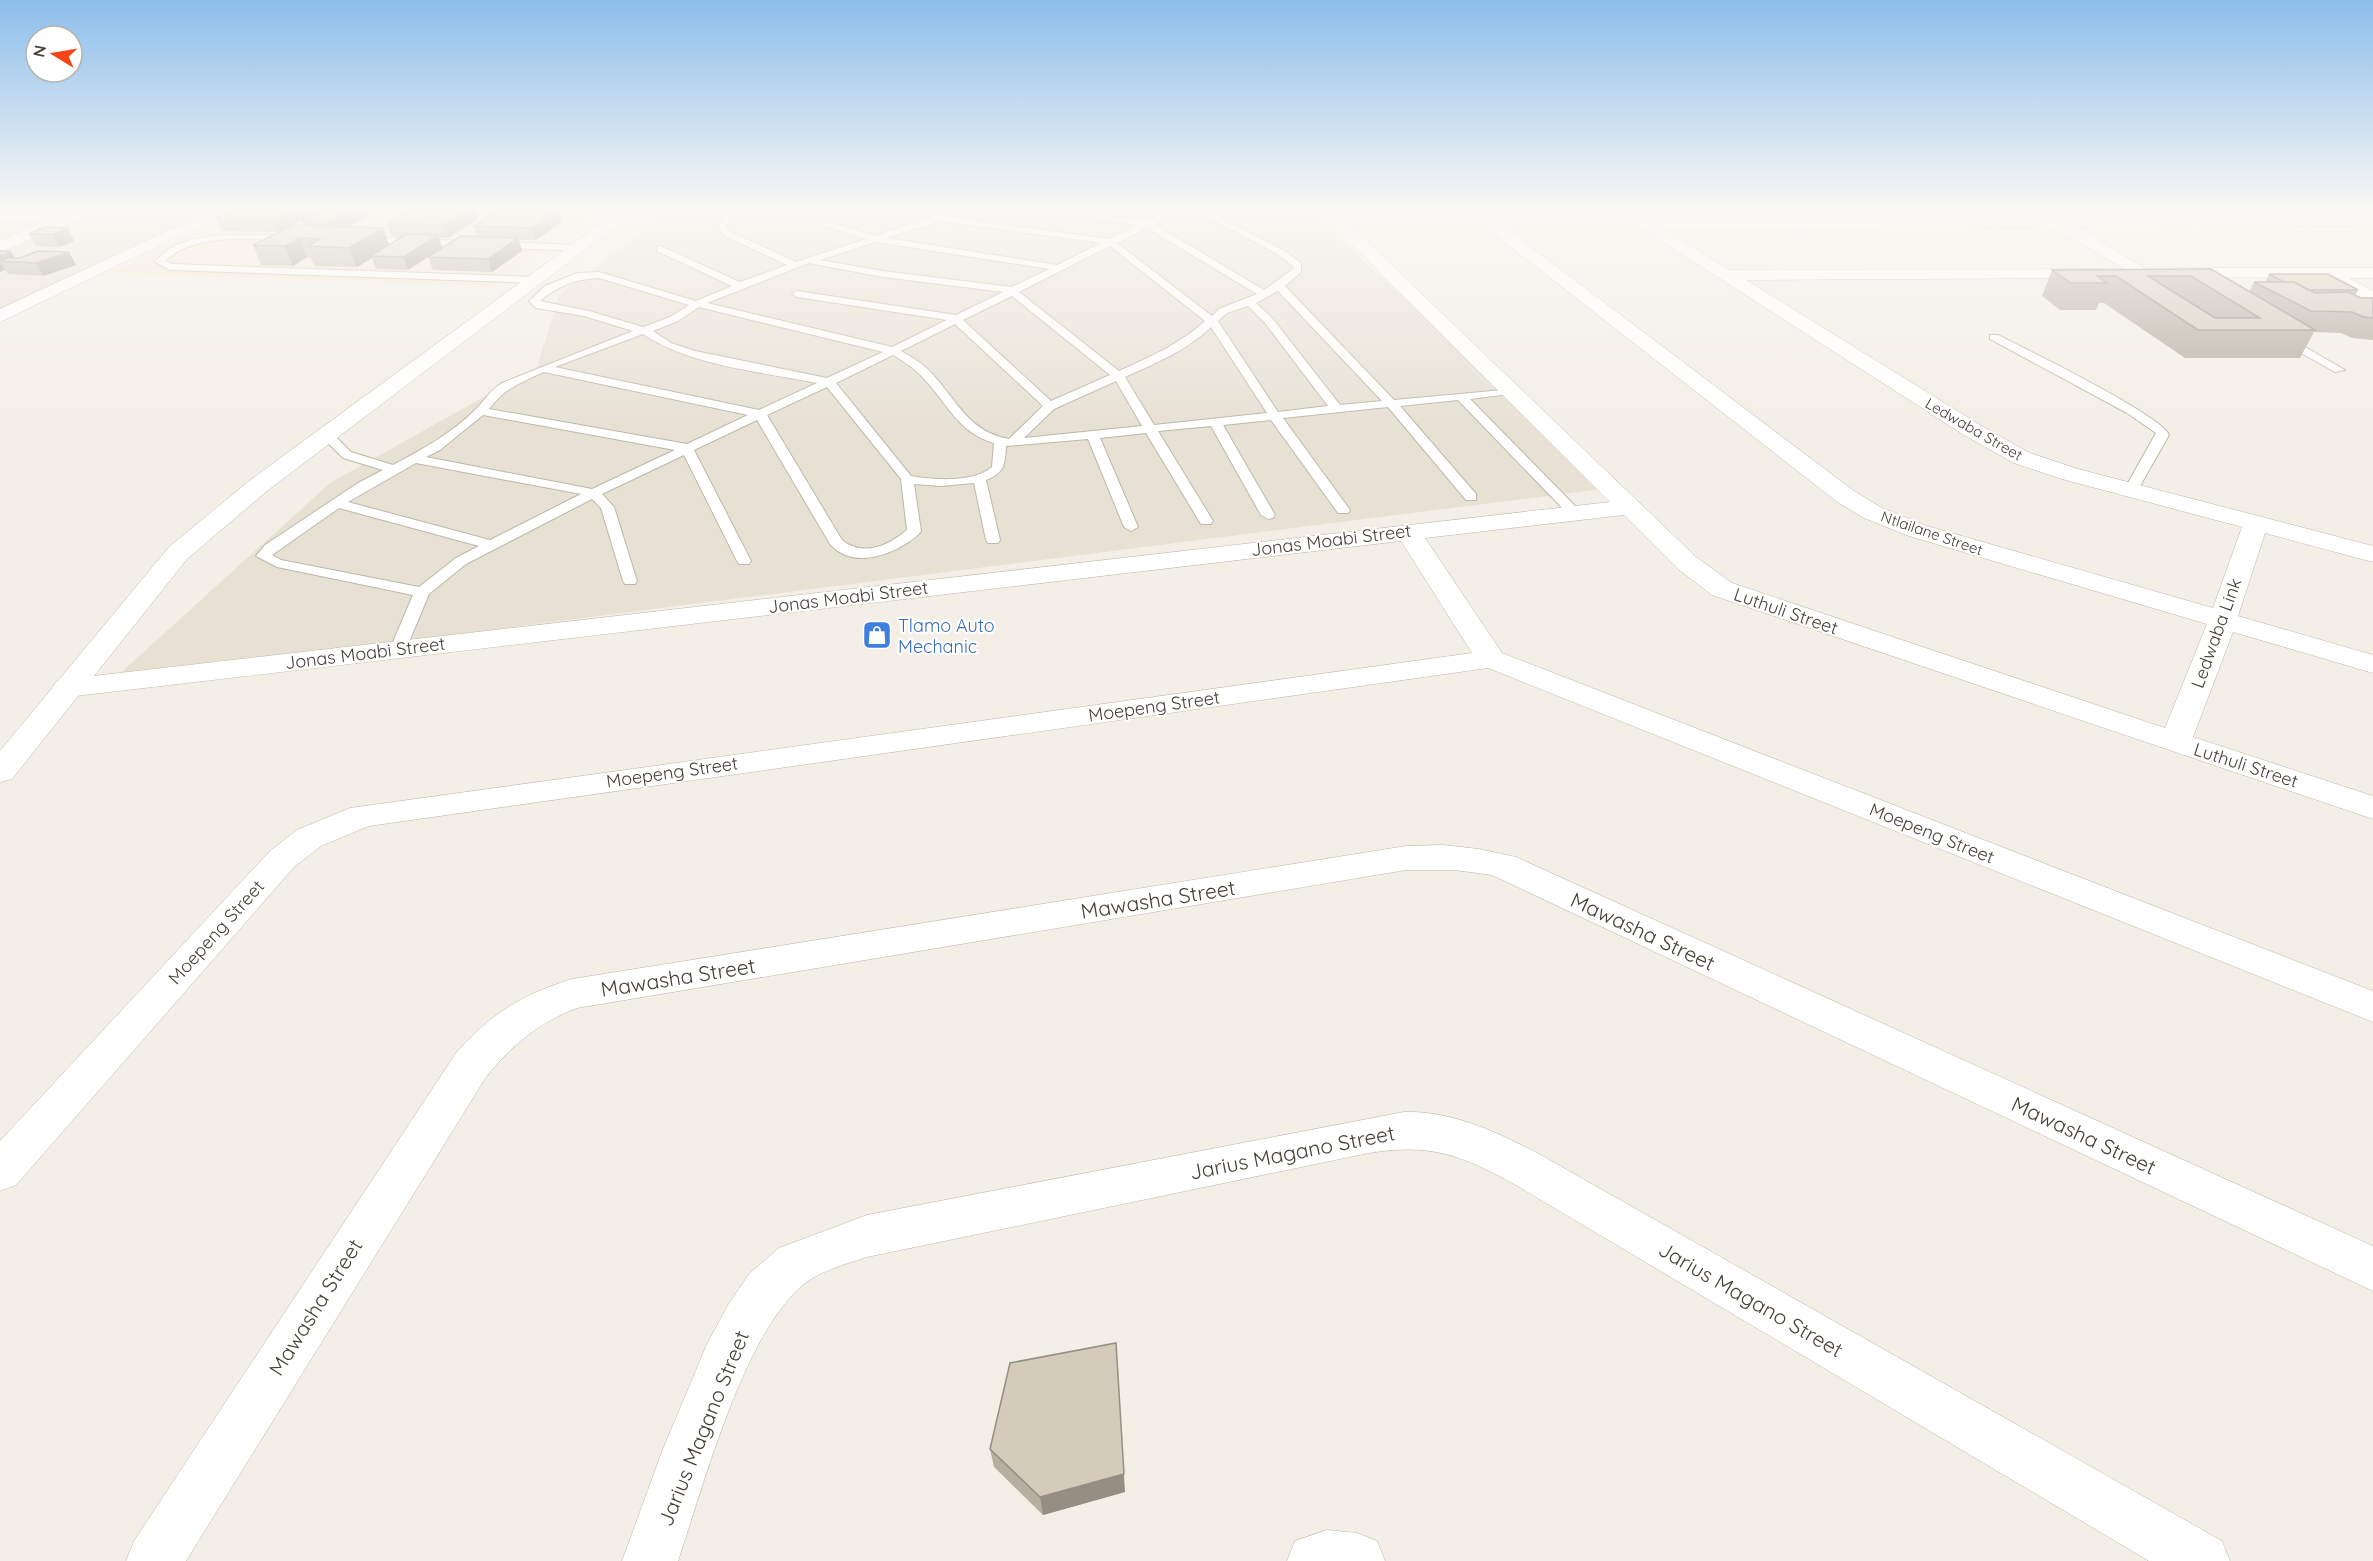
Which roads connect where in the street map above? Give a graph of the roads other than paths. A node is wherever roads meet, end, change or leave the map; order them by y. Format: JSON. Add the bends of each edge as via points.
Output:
{"nodes":[{"id":1,"x":75,"y":281,"type":"edge"},
{"id":2,"x":535,"y":281,"type":"edge"},
{"id":3,"x":566,"y":281,"type":"edge"},
{"id":4,"x":617,"y":281,"type":"edge"},
{"id":5,"x":729,"y":281,"type":"edge"},
{"id":6,"x":753,"y":281,"type":"edge"},
{"id":7,"x":937,"y":281,"type":"edge"},
{"id":8,"x":1031,"y":281,"type":"edge"},
{"id":9,"x":1160,"y":281,"type":"edge"},
{"id":10,"x":1242,"y":281,"type":"edge"},
{"id":11,"x":1285,"y":281,"type":"edge"},
{"id":12,"x":1397,"y":281,"type":"edge"},
{"id":13,"x":1564,"y":281,"type":"edge"},
{"id":14,"x":1736,"y":281,"type":"edge"},
{"id":15,"x":2184,"y":281,"type":"edge"},
{"id":16,"x":2223,"y":281,"type":"edge"},
{"id":17,"x":2339,"y":281,"type":"edge"},
{"id":18,"x":2231,"y":285,"type":"edge"},
{"id":19,"x":740,"y":286,"type":"junction"},
{"id":20,"x":1279,"y":286,"type":"junction"},
{"id":21,"x":2192,"y":286,"type":"edge"},
{"id":22,"x":1011,"y":290,"type":"junction"},
{"id":23,"x":796,"y":294,"type":"dead end"},
{"id":24,"x":1264,"y":294,"type":"junction"},
{"id":25,"x":2373,"y":298,"type":"edge"},
{"id":26,"x":1250,"y":302,"type":"junction"},
{"id":27,"x":697,"y":304,"type":"junction"},
{"id":28,"x":0,"y":316,"type":"edge"},
{"id":29,"x":955,"y":318,"type":"junction"},
{"id":30,"x":1213,"y":322,"type":"junction"},
{"id":31,"x":646,"y":331,"type":"junction"},
{"id":32,"x":2279,"y":335,"type":"edge"},
{"id":33,"x":1994,"y":337,"type":"dead end"},
{"id":34,"x":894,"y":351,"type":"junction"},
{"id":35,"x":543,"y":368,"type":"junction"},
{"id":36,"x":2339,"y":370,"type":"dead end"},
{"id":37,"x":1119,"y":377,"type":"junction"},
{"id":38,"x":829,"y":382,"type":"junction"},
{"id":39,"x":1510,"y":391,"type":"junction"},
{"id":40,"x":1461,"y":396,"type":"junction"},
{"id":41,"x":1392,"y":404,"type":"junction"},
{"id":42,"x":1050,"y":406,"type":"junction"},
{"id":43,"x":1337,"y":410,"type":"junction"},
{"id":44,"x":481,"y":411,"type":"junction"},
{"id":45,"x":760,"y":414,"type":"junction"},
{"id":46,"x":1275,"y":416,"type":"junction"},
{"id":47,"x":1215,"y":422,"type":"junction"},
{"id":48,"x":1150,"y":429,"type":"junction"},
{"id":49,"x":1092,"y":434,"type":"junction"},
{"id":50,"x":328,"y":436,"type":"junction"},
{"id":51,"x":1006,"y":442,"type":"junction"},
{"id":52,"x":687,"y":448,"type":"junction"},
{"id":53,"x":415,"y":459,"type":"junction"},
{"id":54,"x":394,"y":469,"type":"junction"},
{"id":55,"x":979,"y":478,"type":"junction"},
{"id":56,"x":907,"y":479,"type":"junction"},
{"id":57,"x":2131,"y":490,"type":"junction"},
{"id":58,"x":594,"y":493,"type":"junction"},
{"id":59,"x":1471,"y":497,"type":"dead end"},
{"id":60,"x":339,"y":504,"type":"junction"},
{"id":61,"x":1630,"y":507,"type":"junction"},
{"id":62,"x":1343,"y":510,"type":"dead end"},
{"id":63,"x":1576,"y":514,"type":"junction"},
{"id":64,"x":1269,"y":515,"type":"dead end"},
{"id":65,"x":1206,"y":521,"type":"dead end"},
{"id":66,"x":2256,"y":523,"type":"junction"},
{"id":67,"x":1131,"y":527,"type":"dead end"},
{"id":68,"x":1407,"y":531,"type":"junction"},
{"id":69,"x":993,"y":540,"type":"dead end"},
{"id":70,"x":491,"y":545,"type":"junction"},
{"id":71,"x":2373,"y":554,"type":"edge"},
{"id":72,"x":744,"y":561,"type":"dead end"},
{"id":73,"x":630,"y":581,"type":"dead end"},
{"id":74,"x":422,"y":592,"type":"junction"},
{"id":75,"x":2223,"y":620,"type":"junction"},
{"id":76,"x":398,"y":650,"type":"junction"},
{"id":77,"x":1491,"y":659,"type":"junction"},
{"id":78,"x":2373,"y":664,"type":"edge"},
{"id":79,"x":66,"y":688,"type":"junction"},
{"id":80,"x":2175,"y":742,"type":"junction"},
{"id":81,"x":0,"y":772,"type":"edge"},
{"id":82,"x":2373,"y":808,"type":"edge"},
{"id":83,"x":2373,"y":1007,"type":"edge"},
{"id":84,"x":0,"y":1172,"type":"edge"},
{"id":85,"x":2373,"y":1269,"type":"edge"},
{"id":86,"x":154,"y":1561,"type":"edge"},
{"id":87,"x":650,"y":1561,"type":"edge"},
{"id":88,"x":1316,"y":1561,"type":"edge"},
{"id":89,"x":1357,"y":1561,"type":"edge"},
{"id":90,"x":2202,"y":1561,"type":"edge"}],
"edges":[{"from":1,"to":28,"type":"street"},
{"from":2,"to":50,"type":"street"},
{"from":3,"to":31,"type":"lane","via":[[534,301],[540,306],[585,313]]},
{"from":4,"to":27,"type":"lane"},
{"from":5,"to":19,"type":"lane"},
{"from":6,"to":19,"type":"lane"},
{"from":7,"to":22,"type":"lane"},
{"from":8,"to":22,"type":"lane"},
{"from":9,"to":30,"type":"lane"},
{"from":10,"to":24,"type":"lane"},
{"from":11,"to":20,"type":"lane"},
{"from":12,"to":39,"type":"street","name":"Luthuli Street"},
{"from":13,"to":75,"type":"street","name":"Ntlailane Street","via":[[1845,496],[1874,513],[1918,531]]},
{"from":14,"to":57,"type":"street","name":"Ledwaba Street","via":[[2006,450],[2040,465]]},
{"from":15,"to":21,"type":"lane"},
{"from":16,"to":18,"type":"lane"},
{"from":17,"to":25,"type":"street"},
{"from":19,"to":27,"type":"lane"},
{"from":20,"to":24,"type":"lane"},
{"from":20,"to":41,"type":"lane"},
{"from":22,"to":29,"type":"lane"},
{"from":22,"to":37,"type":"lane"},
{"from":23,"to":29,"type":"lane"},
{"from":24,"to":26,"type":"lane"},
{"from":26,"to":30,"type":"lane","via":[[1223,311]]},
{"from":26,"to":43,"type":"lane"},
{"from":27,"to":31,"type":"lane","via":[[686,314]]},
{"from":27,"to":34,"type":"lane"},
{"from":29,"to":34,"type":"lane"},
{"from":29,"to":42,"type":"lane"},
{"from":30,"to":37,"type":"lane","via":[[1165,355]]},
{"from":30,"to":46,"type":"lane"},
{"from":31,"to":35,"type":"lane"},
{"from":31,"to":38,"type":"lane","via":[[667,345],[692,354]]},
{"from":32,"to":36,"type":"lane"},
{"from":33,"to":57,"type":"lane","via":[[2131,410],[2162,431]]},
{"from":34,"to":38,"type":"lane"},
{"from":34,"to":51,"type":"lane","via":[[920,368],[954,414],[974,433]]},
{"from":35,"to":44,"type":"lane","via":[[494,393]]},
{"from":35,"to":45,"type":"lane"},
{"from":37,"to":42,"type":"lane"},
{"from":37,"to":48,"type":"lane"},
{"from":38,"to":45,"type":"lane"},
{"from":38,"to":56,"type":"lane"},
{"from":39,"to":40,"type":"lane"},
{"from":39,"to":61,"type":"street","name":"Luthuli Street"},
{"from":40,"to":41,"type":"lane"},
{"from":40,"to":63,"type":"lane"},
{"from":41,"to":43,"type":"lane"},
{"from":41,"to":59,"type":"lane"},
{"from":42,"to":51,"type":"lane"},
{"from":43,"to":46,"type":"lane"},
{"from":44,"to":52,"type":"lane"},
{"from":44,"to":53,"type":"lane"},
{"from":45,"to":52,"type":"lane"},
{"from":45,"to":56,"type":"lane","via":[[829,531],[846,550],[879,551],[914,531]]},
{"from":46,"to":47,"type":"lane"},
{"from":46,"to":62,"type":"lane"},
{"from":47,"to":48,"type":"lane"},
{"from":47,"to":64,"type":"lane"},
{"from":48,"to":49,"type":"lane"},
{"from":48,"to":65,"type":"lane"},
{"from":49,"to":51,"type":"lane"},
{"from":49,"to":67,"type":"lane"},
{"from":50,"to":54,"type":"lane","via":[[346,454]]},
{"from":50,"to":79,"type":"street","via":[[258,486],[178,553]]},
{"from":51,"to":55,"type":"lane","via":[[996,472]]},
{"from":52,"to":58,"type":"lane"},
{"from":52,"to":72,"type":"lane"},
{"from":53,"to":54,"type":"lane"},
{"from":53,"to":58,"type":"lane"},
{"from":54,"to":60,"type":"lane"},
{"from":55,"to":56,"type":"lane","via":[[923,483]]},
{"from":55,"to":69,"type":"lane"},
{"from":57,"to":66,"type":"street","name":"Ledwaba Street"},
{"from":58,"to":70,"type":"lane"},
{"from":58,"to":73,"type":"lane","via":[[607,507]]},
{"from":60,"to":70,"type":"lane"},
{"from":60,"to":74,"type":"lane","via":[[263,556],[277,563]]},
{"from":61,"to":63,"type":"street","name":"Jonas Moabi Street"},
{"from":61,"to":80,"type":"street","name":"Luthuli Street","via":[[1687,564],[1722,589]]},
{"from":63,"to":68,"type":"street","name":"Jonas Moabi Street"},
{"from":66,"to":71,"type":"street","name":"Ledwaba Street"},
{"from":66,"to":75,"type":"street","name":"Ledwaba Link"},
{"from":68,"to":76,"type":"street","name":"Jonas Moabi Street"},
{"from":68,"to":77,"type":"street"},
{"from":70,"to":74,"type":"lane","via":[[461,561]]},
{"from":74,"to":76,"type":"lane"},
{"from":75,"to":78,"type":"street","name":"Ntlailane Street"},
{"from":75,"to":80,"type":"street","name":"Ledwaba Link"},
{"from":76,"to":79,"type":"street","name":"Jonas Moabi Street"},
{"from":77,"to":83,"type":"street","name":"Moepeng Street"},
{"from":77,"to":84,"type":"street","name":"Moepeng Street","via":[[362,816],[309,837],[282,859]]},
{"from":79,"to":81,"type":"street"},
{"from":80,"to":82,"type":"street","name":"Luthuli Street"},
{"from":85,"to":86,"type":"street","name":"Mawasha Street","via":[[1503,866],[1445,856],[1406,858],[572,994],[530,1009],[498,1032],[471,1065]]},
{"from":87,"to":90,"type":"street","name":"Jarius Magano Street","via":[[737,1336],[762,1294],[786,1270],[818,1253],[867,1236],[1369,1135],[1413,1130],[1489,1149],[1530,1171]]},
{"from":88,"to":89,"type":"street"}]}
